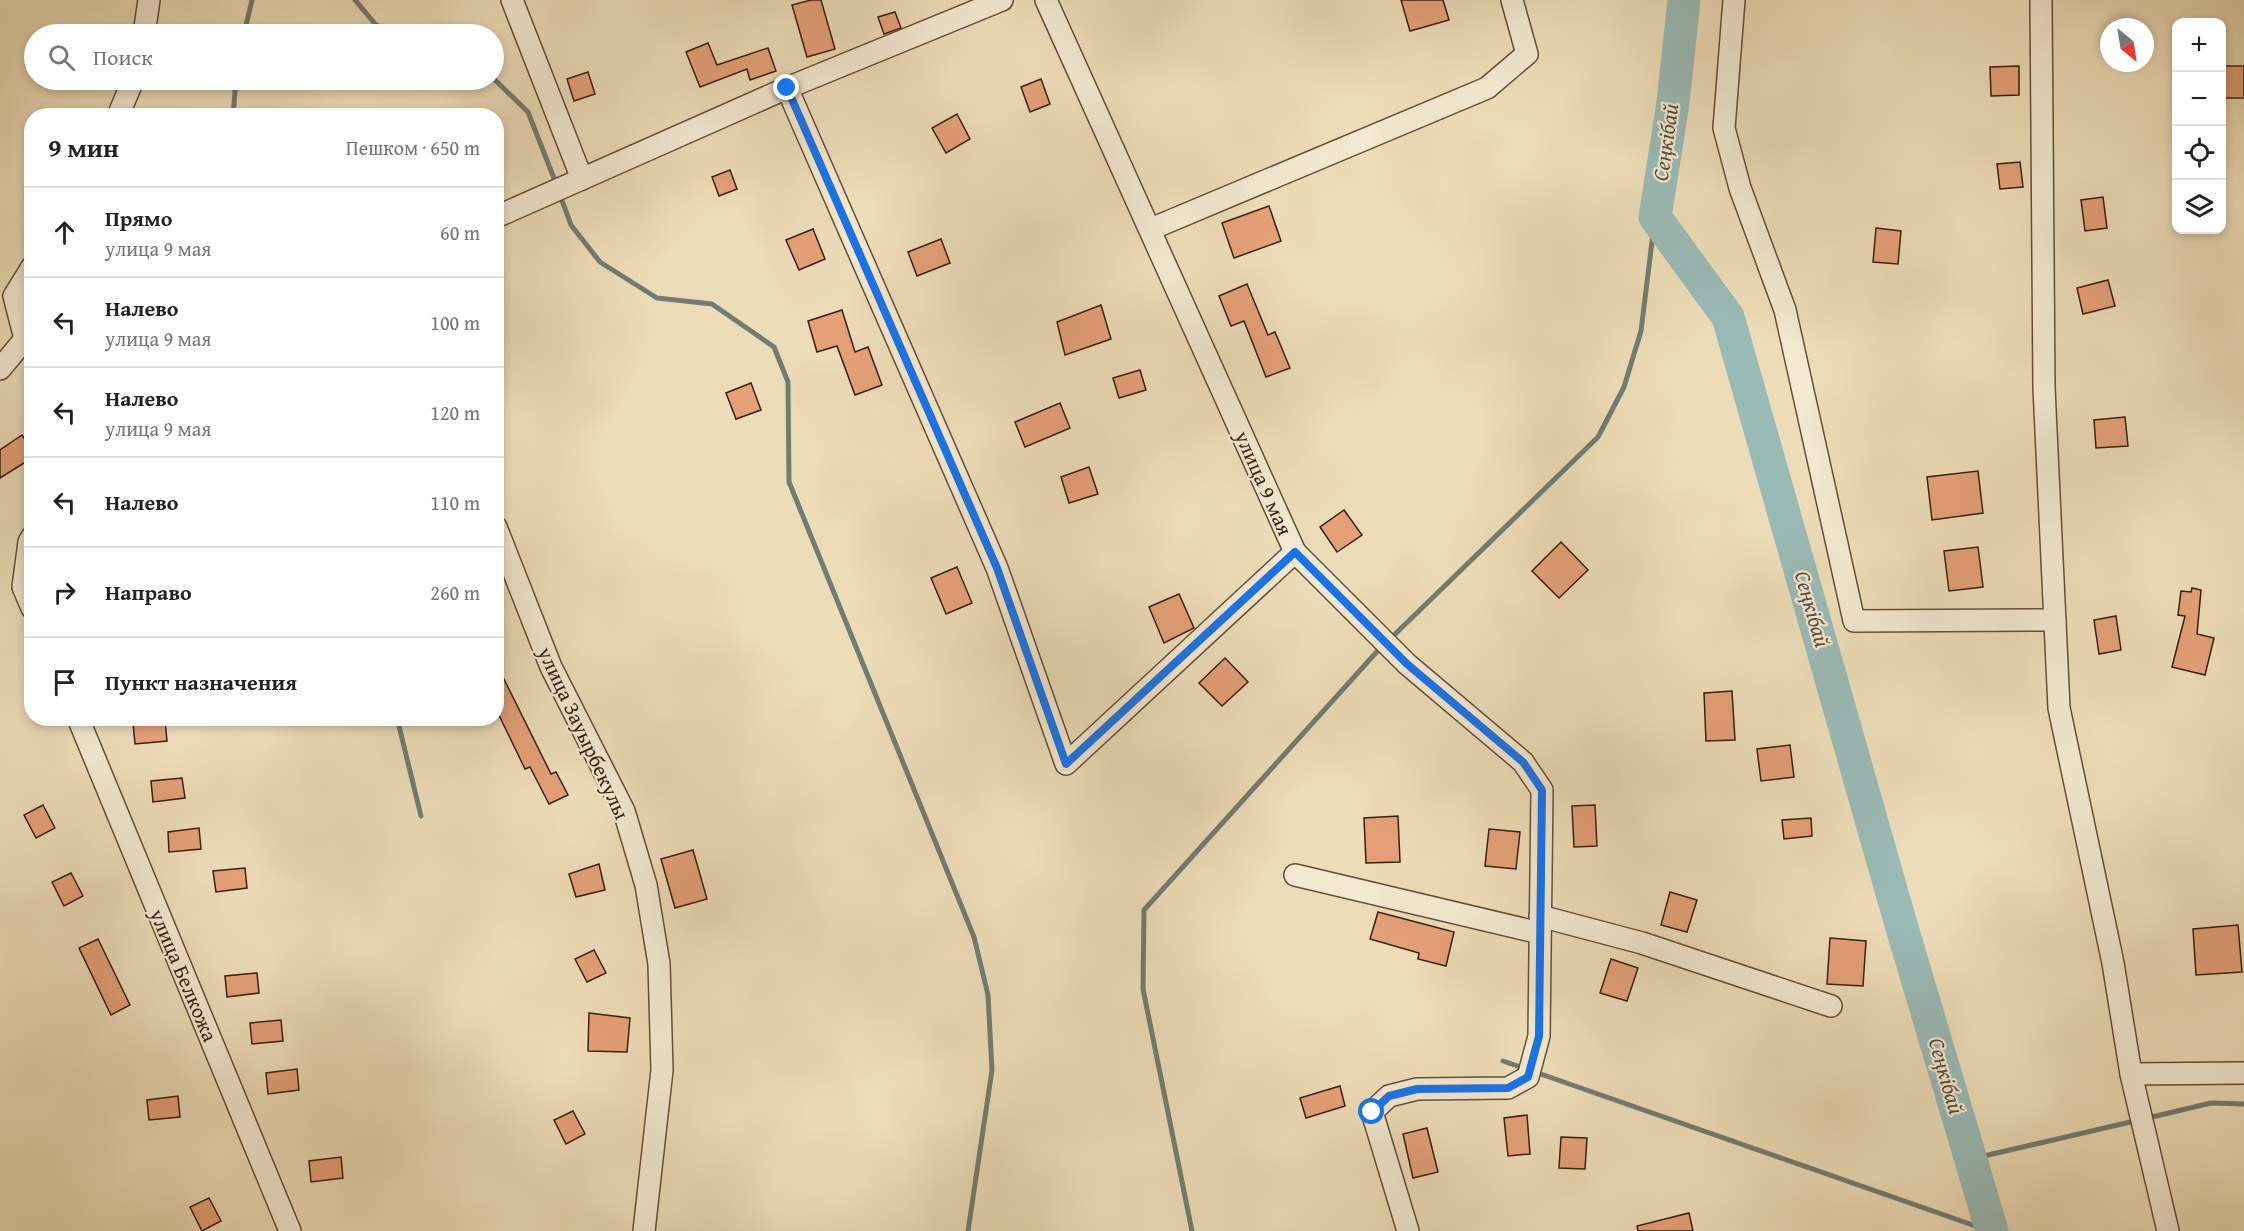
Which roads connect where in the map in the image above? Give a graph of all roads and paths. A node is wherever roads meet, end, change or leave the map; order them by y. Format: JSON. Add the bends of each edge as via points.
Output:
{"nodes":[{"id":1,"x":149,"y":0,"type":"edge"},
{"id":2,"x":512,"y":0,"type":"edge"},
{"id":3,"x":1002,"y":0,"type":"edge"},
{"id":4,"x":1046,"y":0,"type":"edge"},
{"id":5,"x":1512,"y":0,"type":"edge"},
{"id":6,"x":1734,"y":0,"type":"edge"},
{"id":7,"x":2041,"y":0,"type":"edge"},
{"id":8,"x":145,"y":24,"type":"edge"},
{"id":9,"x":787,"y":88,"type":"junction"},
{"id":10,"x":129,"y":90,"type":"edge"},
{"id":11,"x":121,"y":108,"type":"edge"},
{"id":12,"x":582,"y":179,"type":"junction"},
{"id":13,"x":504,"y":213,"type":"edge"},
{"id":14,"x":1151,"y":229,"type":"junction"},
{"id":15,"x":24,"y":280,"type":"edge"},
{"id":16,"x":24,"y":327,"type":"edge"},
{"id":17,"x":24,"y":344,"type":"edge"},
{"id":18,"x":0,"y":369,"type":"edge"},
{"id":19,"x":504,"y":547,"type":"edge"},
{"id":20,"x":1295,"y":552,"type":"junction"},
{"id":21,"x":2055,"y":620,"type":"junction"},
{"id":22,"x":81,"y":726,"type":"edge"},
{"id":23,"x":1295,"y":876,"type":"dead end"},
{"id":24,"x":1540,"y":925,"type":"junction"},
{"id":25,"x":1831,"y":1006,"type":"dead end"},
{"id":26,"x":2244,"y":1073,"type":"edge"},
{"id":27,"x":2131,"y":1074,"type":"junction"},
{"id":28,"x":290,"y":1231,"type":"edge"},
{"id":29,"x":644,"y":1231,"type":"edge"},
{"id":30,"x":1408,"y":1231,"type":"edge"},
{"id":31,"x":2168,"y":1231,"type":"edge"}],
"edges":[{"from":1,"to":8,"type":"street"},
{"from":2,"to":12,"type":"street"},
{"from":3,"to":9,"type":"street"},
{"from":4,"to":14,"type":"street","name":"улица 9 мая"},
{"from":5,"to":14,"type":"street","via":[[1527,54],[1487,88]]},
{"from":6,"to":21,"type":"street","via":[[1724,128],[1740,188],[1785,310],[1854,621]]},
{"from":7,"to":21,"type":"street","via":[[2044,388]]},
{"from":9,"to":12,"type":"street"},
{"from":9,"to":20,"type":"street","via":[[997,568],[1066,764]]},
{"from":10,"to":11,"type":"street"},
{"from":12,"to":13,"type":"street"},
{"from":14,"to":20,"type":"street","name":"улица 9 мая"},
{"from":15,"to":16,"type":"street","via":[[14,296]]},
{"from":17,"to":18,"type":"street"},
{"from":19,"to":29,"type":"street","name":"улица Зауырбекулы","via":[[551,668],[624,811],[646,885],[659,964],[662,1070]]},
{"from":20,"to":24,"type":"street","name":"улица 9 мая","via":[[1407,664],[1523,762],[1542,790]]},
{"from":21,"to":27,"type":"street","via":[[2059,708],[2113,963]]},
{"from":22,"to":28,"type":"street","name":"улица Белкожа"},
{"from":23,"to":24,"type":"street"},
{"from":24,"to":25,"type":"street","via":[[1642,943]]},
{"from":24,"to":30,"type":"street","name":"улица 9 мая","via":[[1539,1036],[1528,1077],[1508,1088],[1417,1089],[1389,1096],[1372,1112]]},
{"from":26,"to":27,"type":"street"},
{"from":27,"to":31,"type":"street"}]}
